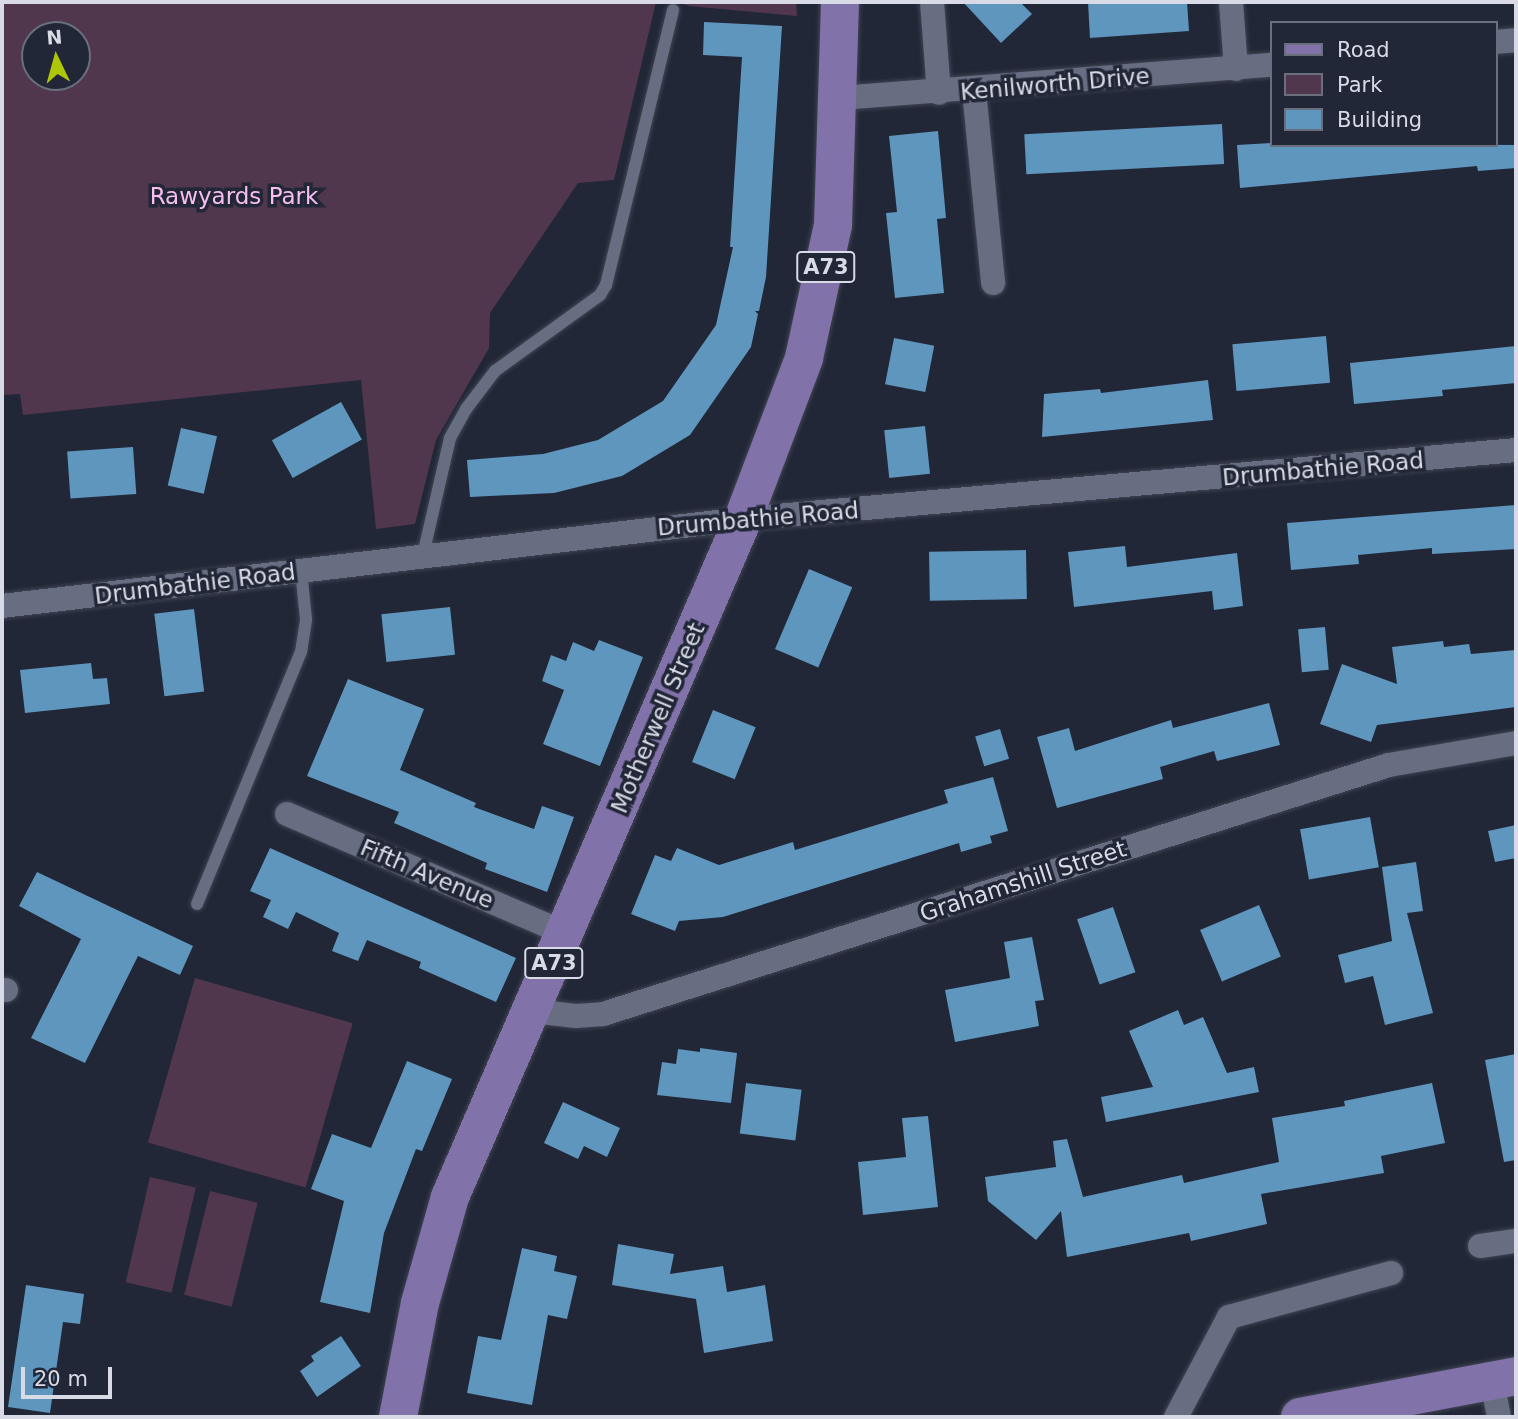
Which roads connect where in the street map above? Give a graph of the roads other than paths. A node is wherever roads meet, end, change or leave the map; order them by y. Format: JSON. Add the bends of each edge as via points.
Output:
{"nodes":[{"id":1,"x":840,"y":2,"type":"edge"},
{"id":2,"x":932,"y":2,"type":"edge"},
{"id":3,"x":1231,"y":2,"type":"edge"},
{"id":4,"x":673,"y":10,"type":"dead end"},
{"id":5,"x":1516,"y":40,"type":"edge"},
{"id":6,"x":1497,"y":42,"type":"edge"},
{"id":7,"x":1270,"y":65,"type":"edge"},
{"id":8,"x":1236,"y":69,"type":"junction"},
{"id":9,"x":974,"y":91,"type":"junction"},
{"id":10,"x":939,"y":93,"type":"junction"},
{"id":11,"x":839,"y":98,"type":"junction"},
{"id":12,"x":993,"y":283,"type":"dead end"},
{"id":13,"x":1516,"y":450,"type":"edge"},
{"id":14,"x":743,"y":519,"type":"junction"},
{"id":15,"x":423,"y":555,"type":"junction"},
{"id":16,"x":301,"y":571,"type":"junction"},
{"id":17,"x":2,"y":607,"type":"edge"},
{"id":18,"x":1516,"y":744,"type":"edge"},
{"id":19,"x":287,"y":814,"type":"dead end"},
{"id":20,"x":197,"y":904,"type":"dead end"},
{"id":21,"x":567,"y":934,"type":"junction"},
{"id":22,"x":532,"y":1011,"type":"junction"},
{"id":23,"x":1516,"y":1241,"type":"edge"},
{"id":24,"x":1480,"y":1246,"type":"dead end"},
{"id":25,"x":1391,"y":1273,"type":"dead end"},
{"id":26,"x":1502,"y":1391,"type":"edge"},
{"id":27,"x":398,"y":1417,"type":"edge"},
{"id":28,"x":1176,"y":1417,"type":"edge"},
{"id":29,"x":1300,"y":1417,"type":"edge"}],
"edges":[{"from":1,"to":11,"type":"main road","name":"Motherwell Street","number":"A73"},
{"from":2,"to":10,"type":"street"},
{"from":3,"to":8,"type":"street"},
{"from":4,"to":15,"type":"lane","via":[[606,285],[600,295],[495,371],[466,410],[450,438]]},
{"from":5,"to":6,"type":"street"},
{"from":7,"to":8,"type":"street","name":"Kenilworth Drive"},
{"from":8,"to":9,"type":"street","name":"Kenilworth Drive"},
{"from":9,"to":10,"type":"street","name":"Kenilworth Drive"},
{"from":9,"to":12,"type":"street"},
{"from":10,"to":11,"type":"street","name":"Kenilworth Drive"},
{"from":11,"to":14,"type":"main road","name":"Motherwell Street","number":"A73","via":[[833,225],[817,308],[804,358]]},
{"from":13,"to":14,"type":"street","name":"Drumbathie Road"},
{"from":14,"to":15,"type":"street","name":"Drumbathie Road"},
{"from":14,"to":21,"type":"main road","name":"Motherwell Street","number":"A73"},
{"from":15,"to":16,"type":"street","name":"Drumbathie Road"},
{"from":16,"to":17,"type":"street","name":"Drumbathie Road"},
{"from":16,"to":20,"type":"lane","via":[[306,620],[301,652]]},
{"from":18,"to":22,"type":"street","name":"Grahamshill Street","via":[[1389,765],[603,1014]]},
{"from":19,"to":21,"type":"street","name":"Fifth Avenue"},
{"from":21,"to":22,"type":"main road","name":"Motherwell Street","number":"A73"},
{"from":22,"to":27,"type":"main road","name":"Motherwell Street","number":"A73","via":[[450,1197],[414,1328]]},
{"from":23,"to":24,"type":"street"},
{"from":25,"to":28,"type":"street","via":[[1229,1317]]},
{"from":26,"to":29,"type":"main road"}]}
